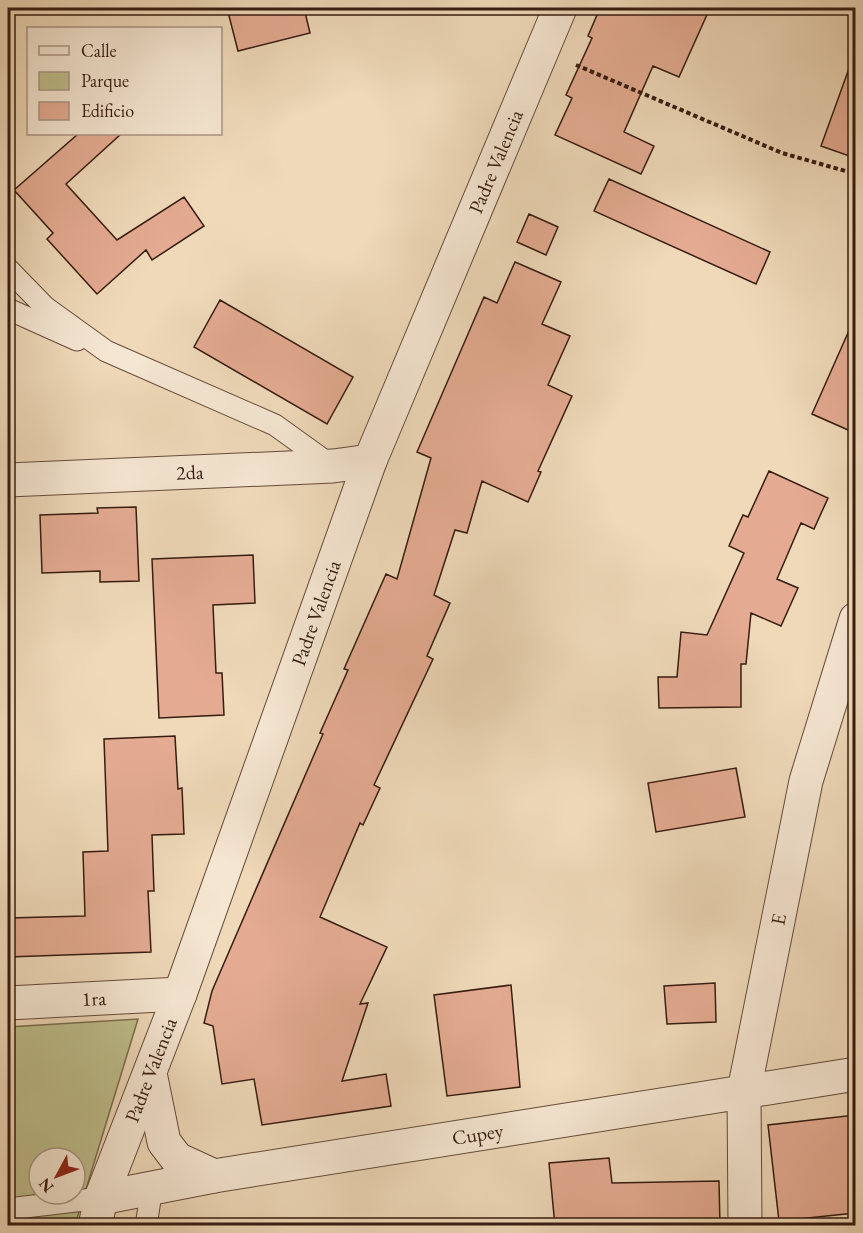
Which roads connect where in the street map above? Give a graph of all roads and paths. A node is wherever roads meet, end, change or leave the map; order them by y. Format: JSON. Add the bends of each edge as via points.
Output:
{"nodes":[{"id":1,"x":560,"y":8,"type":"edge"},
{"id":2,"x":542,"y":51,"type":"junction"},
{"id":3,"x":855,"y":174,"type":"edge"},
{"id":4,"x":8,"y":269,"type":"edge"},
{"id":5,"x":8,"y":309,"type":"edge"},
{"id":6,"x":106,"y":351,"type":"junction"},
{"id":7,"x":370,"y":461,"type":"junction"},
{"id":8,"x":333,"y":466,"type":"junction"},
{"id":9,"x":8,"y":480,"type":"edge"},
{"id":10,"x":855,"y":619,"type":"edge"},
{"id":11,"x":180,"y":994,"type":"junction"},
{"id":12,"x":8,"y":1003,"type":"edge"},
{"id":13,"x":150,"y":1072,"type":"junction"},
{"id":14,"x":855,"y":1074,"type":"edge"},
{"id":15,"x":744,"y":1090,"type":"junction"},
{"id":16,"x":214,"y":1176,"type":"junction"},
{"id":17,"x":152,"y":1187,"type":"junction"},
{"id":18,"x":8,"y":1209,"type":"edge"},
{"id":19,"x":98,"y":1212,"type":"edge"},
{"id":20,"x":146,"y":1226,"type":"edge"},
{"id":21,"x":745,"y":1226,"type":"edge"}],
"edges":[{"from":1,"to":2,"type":"street","name":"Padre Valencia"},
{"from":2,"to":3,"type":"path","via":[[782,153]]},
{"from":2,"to":7,"type":"street","name":"Padre Valencia"},
{"from":4,"to":6,"type":"lane","via":[[45,307]]},
{"from":5,"to":6,"type":"lane"},
{"from":6,"to":8,"type":"lane","via":[[275,425]]},
{"from":7,"to":8,"type":"street","name":"2da"},
{"from":7,"to":11,"type":"street","name":"Padre Valencia"},
{"from":8,"to":9,"type":"street","name":"2da"},
{"from":10,"to":15,"type":"street","name":"E","via":[[806,781]]},
{"from":11,"to":12,"type":"street","name":"1ra"},
{"from":11,"to":13,"type":"street","name":"Padre Valencia"},
{"from":13,"to":16,"type":"street","via":[[164,1142],[177,1159]]},
{"from":13,"to":19,"type":"street","name":"Padre Valencia"},
{"from":14,"to":15,"type":"street","name":"Cupey"},
{"from":15,"to":16,"type":"street","name":"Cupey"},
{"from":15,"to":21,"type":"street","name":"E"},
{"from":16,"to":17,"type":"street","name":"Cupey"},
{"from":17,"to":19,"type":"street","name":"Cupey"},
{"from":17,"to":20,"type":"lane"},
{"from":18,"to":19,"type":"lane"}]}
